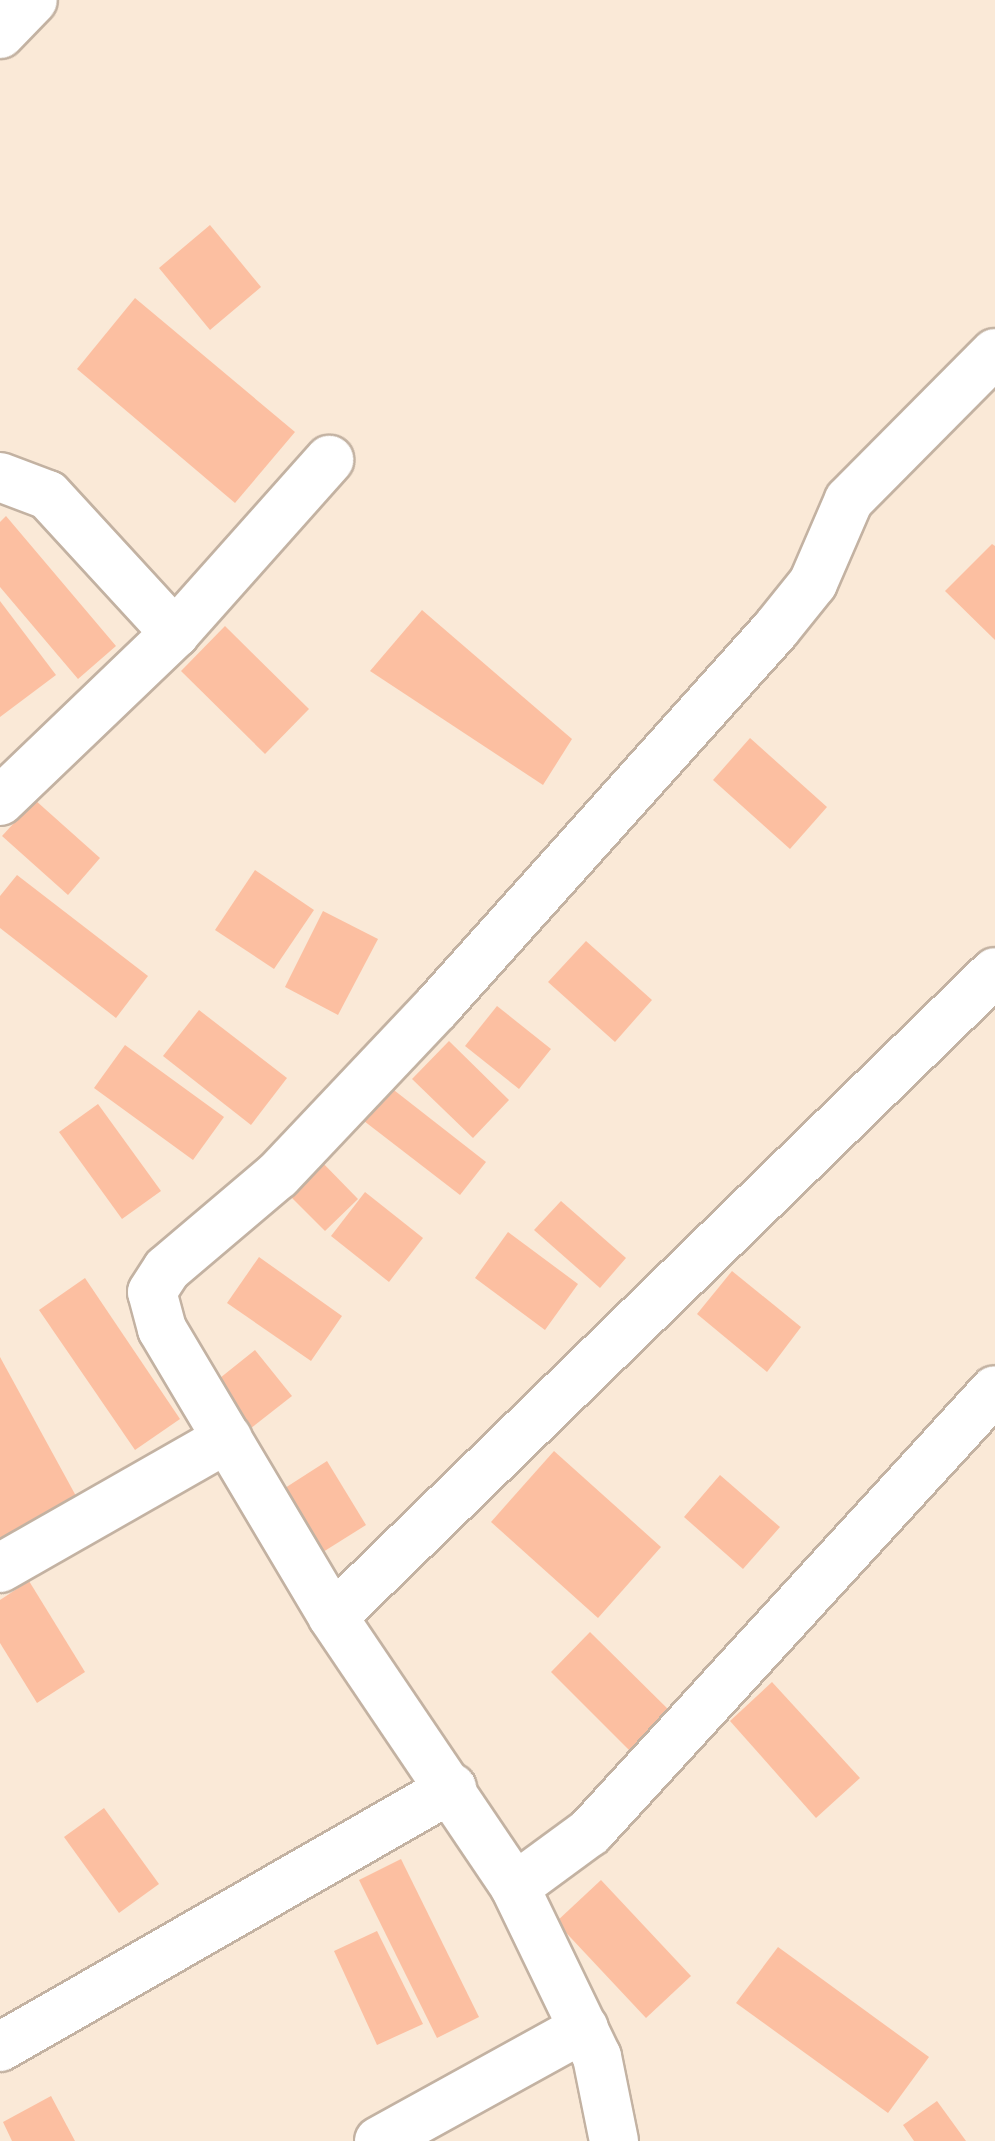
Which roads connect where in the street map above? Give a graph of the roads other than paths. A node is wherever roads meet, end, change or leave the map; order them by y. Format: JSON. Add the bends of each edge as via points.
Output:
{"nodes":[{"id":1,"x":33,"y":0,"type":"edge"},
{"id":2,"x":0,"y":34,"type":"edge"},
{"id":3,"x":995,"y":352,"type":"edge"},
{"id":4,"x":329,"y":460,"type":"dead end"},
{"id":5,"x":0,"y":477,"type":"edge"},
{"id":6,"x":174,"y":633,"type":"junction"},
{"id":7,"x":0,"y":802,"type":"edge"},
{"id":8,"x":995,"y":972,"type":"edge"},
{"id":9,"x":995,"y":1390,"type":"edge"},
{"id":10,"x":228,"y":1438,"type":"junction"},
{"id":11,"x":0,"y":1568,"type":"edge"},
{"id":12,"x":333,"y":1617,"type":"junction"},
{"id":13,"x":452,"y":1788,"type":"junction"},
{"id":14,"x":515,"y":1887,"type":"junction"},
{"id":15,"x":584,"y":2028,"type":"junction"},
{"id":16,"x":0,"y":2047,"type":"edge"},
{"id":17,"x":379,"y":2141,"type":"edge"},
{"id":18,"x":614,"y":2141,"type":"edge"}],
"edges":[{"from":1,"to":2,"type":"street"},
{"from":3,"to":10,"type":"street","via":[[849,500],[813,583],[776,629],[436,1008],[278,1176],[154,1284],[151,1302],[162,1329]]},
{"from":4,"to":6,"type":"street"},
{"from":5,"to":6,"type":"street","via":[[48,495]]},
{"from":6,"to":7,"type":"street"},
{"from":8,"to":12,"type":"street"},
{"from":9,"to":14,"type":"street","via":[[590,1832]]},
{"from":10,"to":11,"type":"street"},
{"from":10,"to":12,"type":"street"},
{"from":12,"to":13,"type":"street"},
{"from":13,"to":14,"type":"street"},
{"from":13,"to":16,"type":"street"},
{"from":14,"to":15,"type":"street"},
{"from":15,"to":17,"type":"street"},
{"from":15,"to":18,"type":"street","via":[[610,2104]]}]}
